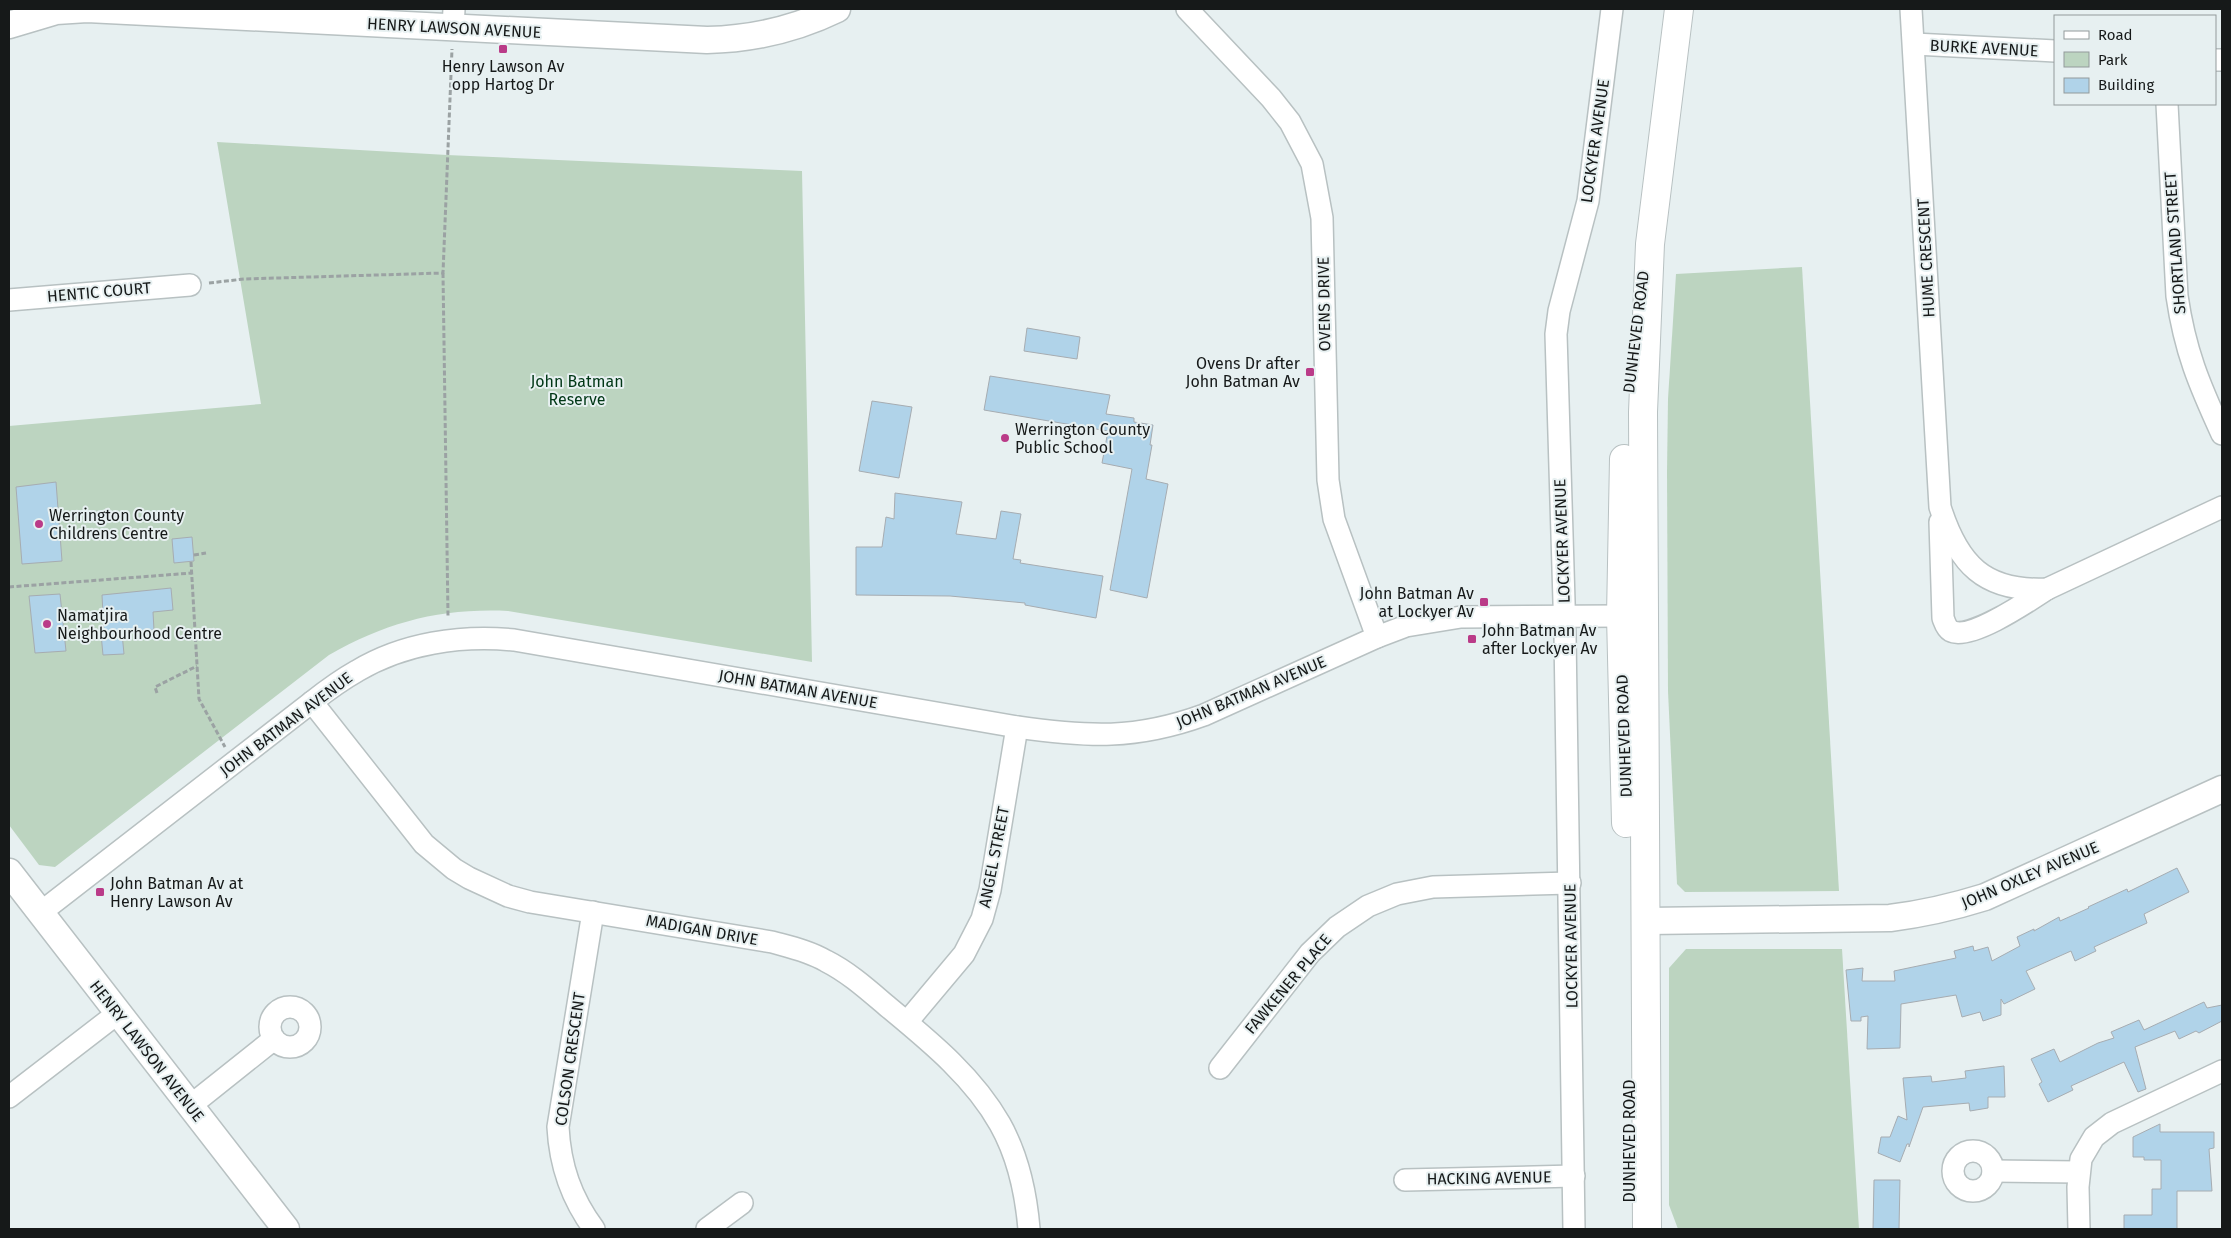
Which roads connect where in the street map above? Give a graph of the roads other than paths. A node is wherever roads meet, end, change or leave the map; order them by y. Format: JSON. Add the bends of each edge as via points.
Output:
{"nodes":[{"id":1,"x":837,"y":9,"type":"edge"},
{"id":2,"x":1187,"y":9,"type":"edge"},
{"id":3,"x":1612,"y":9,"type":"edge"},
{"id":4,"x":1679,"y":9,"type":"edge"},
{"id":5,"x":1911,"y":9,"type":"edge"},
{"id":6,"x":453,"y":18,"type":"edge"},
{"id":7,"x":9,"y":25,"type":"edge"},
{"id":8,"x":1914,"y":44,"type":"junction"},
{"id":9,"x":2054,"y":51,"type":"edge"},
{"id":10,"x":2167,"y":105,"type":"edge"},
{"id":11,"x":1650,"y":244,"type":"junction"},
{"id":12,"x":190,"y":285,"type":"road end"},
{"id":13,"x":9,"y":300,"type":"edge"},
{"id":14,"x":2222,"y":434,"type":"edge"},
{"id":15,"x":1940,"y":507,"type":"junction"},
{"id":16,"x":2222,"y":507,"type":"edge"},
{"id":17,"x":1642,"y":566,"type":"junction"},
{"id":18,"x":2048,"y":589,"type":"junction"},
{"id":19,"x":1565,"y":616,"type":"junction"},
{"id":20,"x":1621,"y":616,"type":"junction"},
{"id":21,"x":1377,"y":637,"type":"junction"},
{"id":22,"x":1644,"y":658,"type":"junction"},
{"id":23,"x":312,"y":702,"type":"junction"},
{"id":24,"x":1017,"y":727,"type":"junction"},
{"id":25,"x":2222,"y":789,"type":"edge"},
{"id":26,"x":9,"y":872,"type":"edge"},
{"id":27,"x":1570,"y":883,"type":"junction"},
{"id":28,"x":1628,"y":891,"type":"junction"},
{"id":29,"x":593,"y":912,"type":"junction"},
{"id":30,"x":40,"y":913,"type":"junction"},
{"id":31,"x":1647,"y":920,"type":"junction"},
{"id":32,"x":1628,"y":950,"type":"junction"},
{"id":33,"x":118,"y":1013,"type":"junction"},
{"id":34,"x":907,"y":1022,"type":"junction"},
{"id":35,"x":274,"y":1039,"type":"dead end"},
{"id":36,"x":1220,"y":1068,"type":"dead end"},
{"id":37,"x":2222,"y":1070,"type":"edge"},
{"id":38,"x":9,"y":1097,"type":"edge"},
{"id":39,"x":190,"y":1106,"type":"junction"},
{"id":40,"x":1993,"y":1171,"type":"dead end"},
{"id":41,"x":2079,"y":1172,"type":"junction"},
{"id":42,"x":1574,"y":1176,"type":"junction"},
{"id":43,"x":1405,"y":1180,"type":"dead end"},
{"id":44,"x":742,"y":1202,"type":"dead end"},
{"id":45,"x":286,"y":1229,"type":"edge"},
{"id":46,"x":594,"y":1229,"type":"edge"},
{"id":47,"x":707,"y":1229,"type":"edge"},
{"id":48,"x":1029,"y":1229,"type":"edge"},
{"id":49,"x":1574,"y":1229,"type":"edge"},
{"id":50,"x":1629,"y":1229,"type":"edge"},
{"id":51,"x":1647,"y":1229,"type":"edge"},
{"id":52,"x":2079,"y":1229,"type":"edge"}],
"edges":[{"from":1,"to":6,"type":"street","name":"HENRY LAWSON AVENUE","via":[[780,30],[723,40]]},
{"from":2,"to":21,"type":"street","name":"OVENS DRIVE","via":[[1271,98],[1290,122],[1312,164],[1322,218],[1331,506]]},
{"from":3,"to":19,"type":"street","name":"LOCKYER AVENUE","via":[[1588,200],[1556,334]]},
{"from":4,"to":11,"type":"main road","name":"DUNHEVED ROAD"},
{"from":5,"to":8,"type":"street","name":"HUME CRESCENT"},
{"from":6,"to":7,"type":"street","name":"HENRY LAWSON AVENUE","via":[[87,9],[56,11]]},
{"from":8,"to":9,"type":"street","name":"BURKE AVENUE"},
{"from":8,"to":15,"type":"street","name":"HUME CRESCENT"},
{"from":10,"to":14,"type":"street","name":"SHORTLAND STREET","via":[[2176,296],[2190,363]]},
{"from":11,"to":17,"type":"main road","name":"DUNHEVED ROAD","via":[[1643,412]]},
{"from":11,"to":20,"type":"main road","name":"DUNHEVED ROAD","via":[[1639,282],[1627,399]]},
{"from":12,"to":13,"type":"street","name":"HENTIC COURT"},
{"from":15,"to":18,"type":"street","name":"HUME CRESCENT","via":[[1953,543],[1962,557],[1982,574],[2008,585]]},
{"from":15,"to":18,"type":"street","name":"HUME CRESCENT","via":[[1943,618],[1948,628],[1956,633],[1968,631]]},
{"from":16,"to":18,"type":"street","name":"HUME CRESCENT"},
{"from":17,"to":20,"type":"main road"},
{"from":17,"to":22,"type":"main road","name":"DUNHEVED ROAD"},
{"from":19,"to":20,"type":"street","name":"JOHN BATMAN AVENUE"},
{"from":19,"to":21,"type":"street","name":"JOHN BATMAN AVENUE","via":[[1441,619],[1406,626]]},
{"from":19,"to":27,"type":"street","name":"LOCKYER AVENUE"},
{"from":20,"to":22,"type":"main road"},
{"from":20,"to":28,"type":"main road","name":"DUNHEVED ROAD"},
{"from":21,"to":24,"type":"street","name":"JOHN BATMAN AVENUE","via":[[1180,724],[1108,735],[1075,735]]},
{"from":22,"to":31,"type":"main road","name":"DUNHEVED ROAD"},
{"from":23,"to":24,"type":"street","name":"JOHN BATMAN AVENUE","via":[[357,671],[403,650],[458,639],[500,639]]},
{"from":23,"to":29,"type":"street","name":"MADIGAN DRIVE","via":[[407,825],[454,869],[508,896]]},
{"from":23,"to":30,"type":"street","name":"JOHN BATMAN AVENUE"},
{"from":24,"to":34,"type":"street","name":"ANGEL STREET","via":[[990,890],[982,919],[964,954]]},
{"from":25,"to":31,"type":"street","name":"JOHN OXLEY AVENUE","via":[[1985,897],[1920,914],[1890,918]]},
{"from":26,"to":30,"type":"street","name":"HENRY LAWSON AVENUE"},
{"from":27,"to":36,"type":"street","name":"FAWKENER PLACE","via":[[1433,886],[1397,894],[1368,906],[1337,927],[1310,953]]},
{"from":27,"to":42,"type":"street","name":"LOCKYER AVENUE"},
{"from":28,"to":31,"type":"main road"},
{"from":28,"to":32,"type":"main road","name":"DUNHEVED ROAD"},
{"from":29,"to":34,"type":"street","name":"MADIGAN DRIVE","via":[[772,942],[810,952],[850,975]]},
{"from":29,"to":46,"type":"street","name":"COLSON CRESCENT","via":[[558,1127],[559,1150],[572,1194]]},
{"from":30,"to":33,"type":"street","name":"HENRY LAWSON AVENUE"},
{"from":31,"to":32,"type":"main road"},
{"from":31,"to":51,"type":"main road","name":"DUNHEVED ROAD"},
{"from":32,"to":50,"type":"main road","name":"DUNHEVED ROAD"},
{"from":33,"to":38,"type":"street"},
{"from":33,"to":39,"type":"street","name":"HENRY LAWSON AVENUE"},
{"from":34,"to":48,"type":"street","name":"MADIGAN DRIVE","via":[[960,1071],[1000,1124],[1023,1183]]},
{"from":35,"to":39,"type":"street"},
{"from":37,"to":41,"type":"street","via":[[2104,1128],[2087,1147]]},
{"from":39,"to":45,"type":"street","name":"HENRY LAWSON AVENUE"},
{"from":40,"to":41,"type":"street"},
{"from":41,"to":52,"type":"street"},
{"from":42,"to":43,"type":"street","name":"HACKING AVENUE"},
{"from":42,"to":49,"type":"street","name":"LOCKYER AVENUE"},
{"from":44,"to":47,"type":"street"}]}
